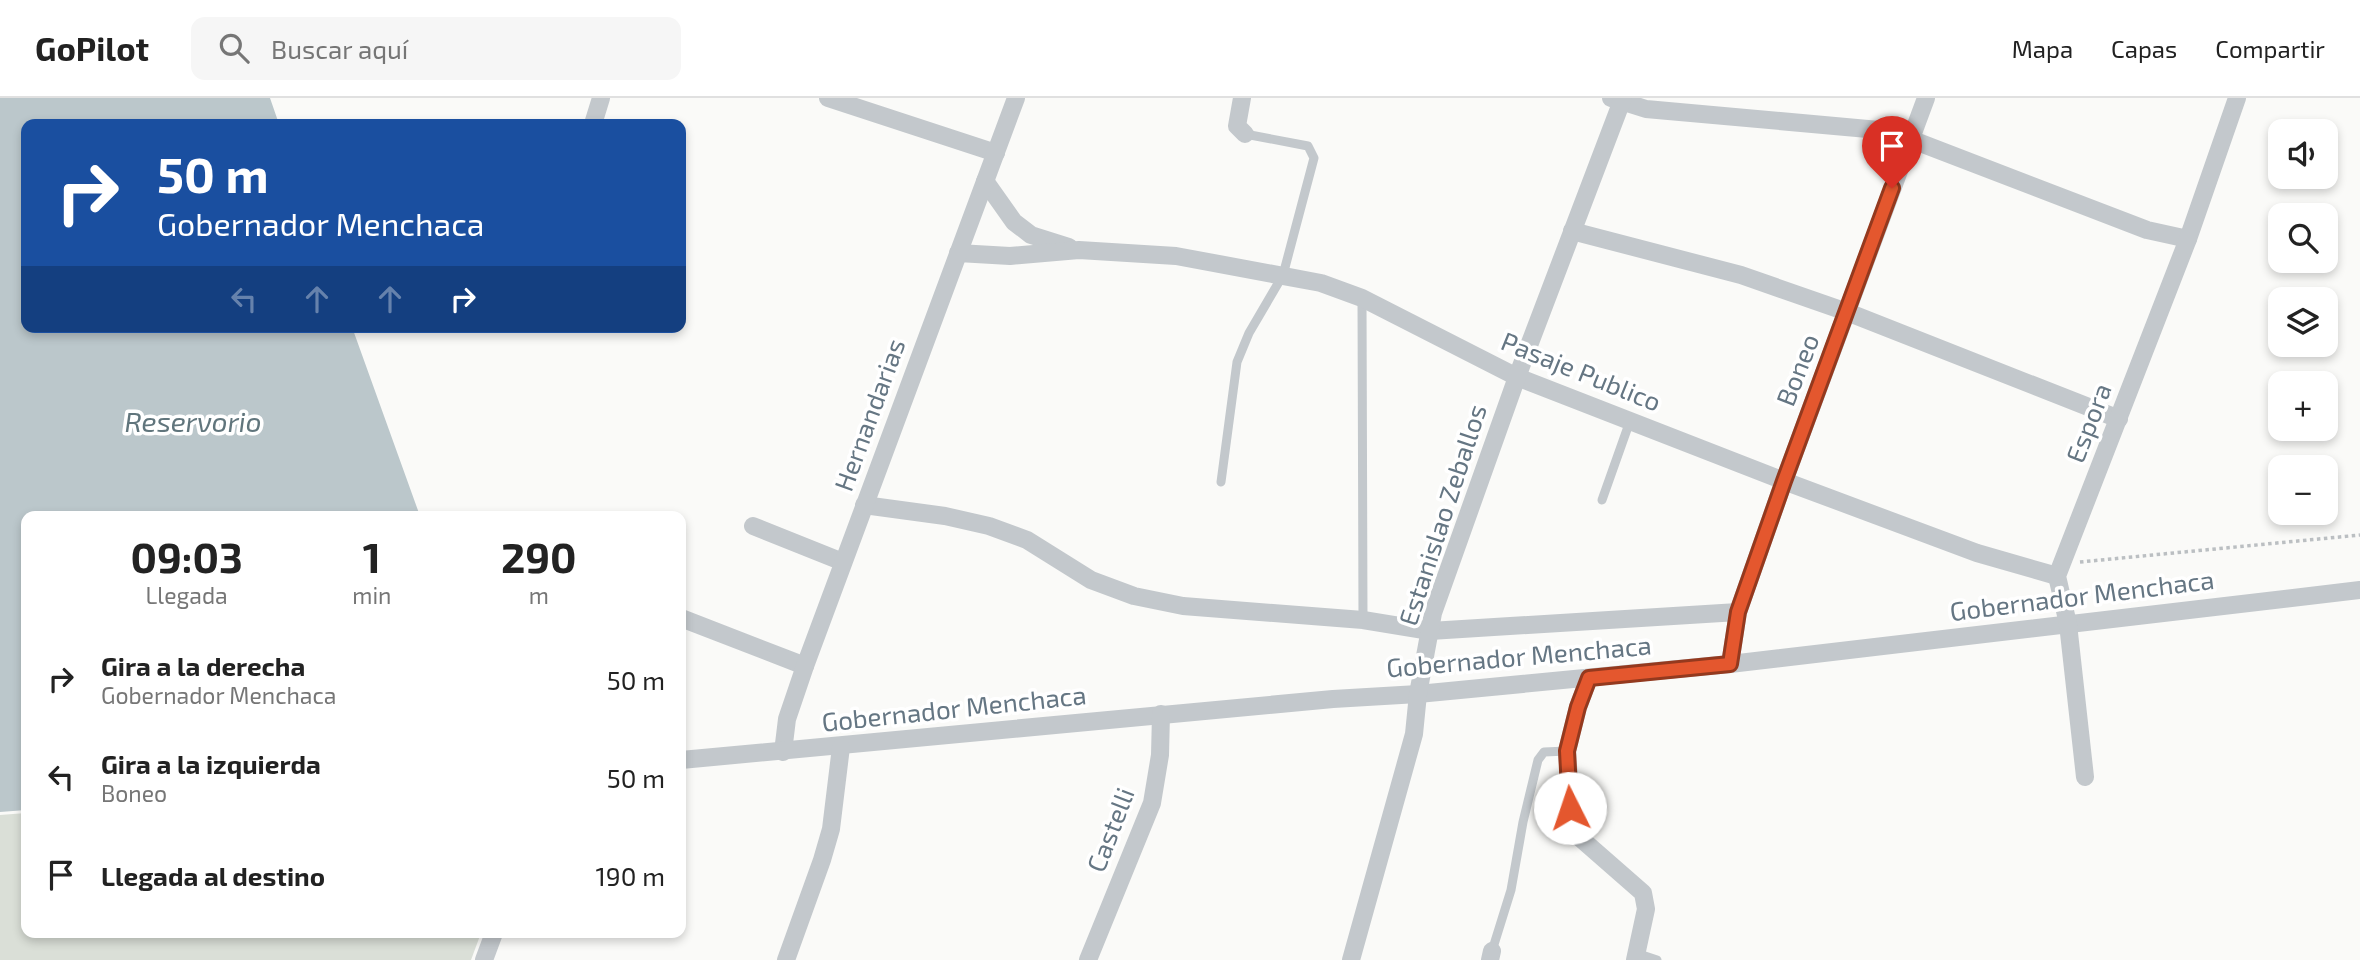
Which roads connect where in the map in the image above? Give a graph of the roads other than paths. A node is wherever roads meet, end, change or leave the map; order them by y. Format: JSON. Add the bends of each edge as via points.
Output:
{"nodes":[{"id":1,"x":601,"y":98,"type":"edge"},
{"id":2,"x":828,"y":98,"type":"edge"},
{"id":3,"x":1016,"y":98,"type":"edge"},
{"id":4,"x":1242,"y":98,"type":"edge"},
{"id":5,"x":1926,"y":98,"type":"edge"},
{"id":6,"x":2237,"y":98,"type":"edge"},
{"id":7,"x":1619,"y":99,"type":"edge"},
{"id":8,"x":595,"y":119,"type":"edge"},
{"id":9,"x":1245,"y":134,"type":"joint"},
{"id":10,"x":1910,"y":139,"type":"junction"},
{"id":11,"x":996,"y":153,"type":"junction"},
{"id":12,"x":985,"y":181,"type":"junction"},
{"id":13,"x":1572,"y":231,"type":"junction"},
{"id":14,"x":2188,"y":239,"type":"junction"},
{"id":15,"x":1079,"y":250,"type":"junction"},
{"id":16,"x":958,"y":253,"type":"junction"},
{"id":17,"x":1283,"y":275,"type":"junction"},
{"id":18,"x":1362,"y":298,"type":"junction"},
{"id":19,"x":1847,"y":312,"type":"junction"},
{"id":20,"x":1517,"y":377,"type":"junction"},
{"id":21,"x":2119,"y":419,"type":"junction"},
{"id":22,"x":1629,"y":421,"type":"junction"},
{"id":23,"x":1784,"y":481,"type":"junction"},
{"id":24,"x":1221,"y":482,"type":"dead end"},
{"id":25,"x":1602,"y":499,"type":"dead end"},
{"id":26,"x":864,"y":505,"type":"junction"},
{"id":27,"x":753,"y":526,"type":"dead end"},
{"id":28,"x":843,"y":562,"type":"junction"},
{"id":29,"x":2060,"y":570,"type":"junction"},
{"id":30,"x":2360,"y":590,"type":"edge"},
{"id":31,"x":1738,"y":612,"type":"junction"},
{"id":32,"x":686,"y":620,"type":"edge"},
{"id":33,"x":1363,"y":620,"type":"junction"},
{"id":34,"x":2067,"y":624,"type":"junction"},
{"id":35,"x":1430,"y":631,"type":"junction"},
{"id":36,"x":1730,"y":664,"type":"junction"},
{"id":37,"x":805,"y":666,"type":"junction"},
{"id":38,"x":1589,"y":678,"type":"junction"},
{"id":39,"x":1418,"y":694,"type":"junction"},
{"id":40,"x":1161,"y":714,"type":"junction"},
{"id":41,"x":841,"y":747,"type":"junction"},
{"id":42,"x":1567,"y":751,"type":"junction"},
{"id":43,"x":783,"y":752,"type":"junction"},
{"id":44,"x":686,"y":760,"type":"edge"},
{"id":45,"x":2085,"y":777,"type":"dead end"},
{"id":46,"x":492,"y":938,"type":"edge"},
{"id":47,"x":1491,"y":956,"type":"edge"},
{"id":48,"x":1636,"y":957,"type":"edge"},
{"id":49,"x":484,"y":960,"type":"edge"},
{"id":50,"x":786,"y":960,"type":"edge"},
{"id":51,"x":1088,"y":960,"type":"edge"},
{"id":52,"x":1351,"y":960,"type":"edge"},
{"id":53,"x":1657,"y":960,"type":"edge"}],
"edges":[{"from":1,"to":8,"type":"street"},
{"from":2,"to":11,"type":"street"},
{"from":3,"to":11,"type":"street","name":"Hernandarias"},
{"from":4,"to":9,"type":"street","via":[[1237,126]]},
{"from":5,"to":10,"type":"street","name":"Boneo"},
{"from":6,"to":14,"type":"street","name":"Espora"},
{"from":7,"to":10,"type":"street","via":[[1646,109],[1850,126]]},
{"from":7,"to":13,"type":"street","name":"Estanislao Zeballos"},
{"from":9,"to":17,"type":"lane","via":[[1308,146],[1314,158]]},
{"from":10,"to":14,"type":"street","via":[[2147,230]]},
{"from":10,"to":19,"type":"street","name":"Boneo"},
{"from":11,"to":12,"type":"street","name":"Hernandarias"},
{"from":12,"to":15,"type":"street","name":"Pasaje Publico","via":[[1014,222],[1031,235]]},
{"from":12,"to":16,"type":"street","name":"Hernandarias"},
{"from":13,"to":19,"type":"street","via":[[1741,275]]},
{"from":13,"to":20,"type":"street","name":"Estanislao Zeballos"},
{"from":14,"to":21,"type":"street","name":"Espora"},
{"from":15,"to":16,"type":"street","name":"Pasaje Publico","via":[[1010,256]]},
{"from":15,"to":17,"type":"street","name":"Pasaje Publico","via":[[1176,256]]},
{"from":16,"to":26,"type":"street","name":"Hernandarias"},
{"from":17,"to":18,"type":"street","name":"Pasaje Publico"},
{"from":17,"to":24,"type":"lane","via":[[1237,362]]},
{"from":18,"to":20,"type":"street","name":"Pasaje Publico"},
{"from":18,"to":33,"type":"lane"},
{"from":19,"to":21,"type":"street"},
{"from":19,"to":23,"type":"street","name":"Boneo"},
{"from":20,"to":22,"type":"street","name":"Pasaje Publico"},
{"from":20,"to":35,"type":"street","name":"Estanislao Zeballos"},
{"from":21,"to":29,"type":"street","name":"Espora"},
{"from":22,"to":23,"type":"street","name":"Pasaje Publico"},
{"from":22,"to":25,"type":"lane"},
{"from":23,"to":29,"type":"street","name":"Pasaje Publico","via":[[1977,553]]},
{"from":23,"to":31,"type":"street","name":"Boneo"},
{"from":26,"to":28,"type":"street","name":"Hernandarias"},
{"from":26,"to":33,"type":"street","via":[[989,526],[1027,540],[1091,580],[1134,596],[1183,606]]},
{"from":27,"to":28,"type":"street"},
{"from":28,"to":37,"type":"street","name":"Hernandarias"},
{"from":29,"to":34,"type":"street"},
{"from":30,"to":34,"type":"street","name":"Gobernador Menchaca"},
{"from":31,"to":35,"type":"street"},
{"from":31,"to":36,"type":"street","name":"Boneo"},
{"from":32,"to":37,"type":"street"},
{"from":33,"to":35,"type":"street"},
{"from":34,"to":36,"type":"street","name":"Gobernador Menchaca"},
{"from":34,"to":45,"type":"street"},
{"from":35,"to":39,"type":"street","name":"Estanislao Zeballos"},
{"from":36,"to":38,"type":"street","name":"Gobernador Menchaca"},
{"from":37,"to":43,"type":"street","name":"Hernandarias","via":[[787,719]]},
{"from":38,"to":39,"type":"street","name":"Gobernador Menchaca"},
{"from":38,"to":42,"type":"street"},
{"from":39,"to":40,"type":"street","name":"Gobernador Menchaca"},
{"from":39,"to":52,"type":"street","name":"Estanislao Zeballos","via":[[1408,761]]},
{"from":40,"to":41,"type":"street","name":"Gobernador Menchaca"},
{"from":40,"to":51,"type":"street","name":"Castelli","via":[[1152,803]]},
{"from":41,"to":43,"type":"street","name":"Gobernador Menchaca"},
{"from":41,"to":50,"type":"street","via":[[831,829]]},
{"from":42,"to":47,"type":"lane","via":[[1544,752],[1538,760],[1511,890]]},
{"from":42,"to":48,"type":"street","via":[[1574,831],[1643,893],[1646,901]]},
{"from":43,"to":44,"type":"street","name":"Gobernador Menchaca"},
{"from":46,"to":49,"type":"street"},
{"from":48,"to":53,"type":"lane"}]}
